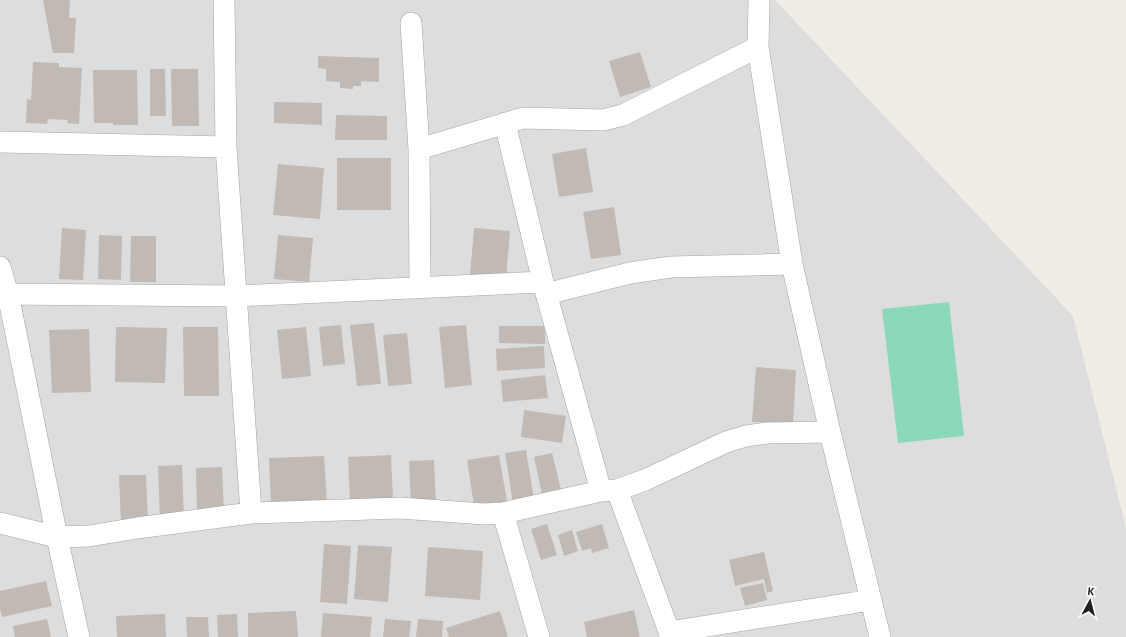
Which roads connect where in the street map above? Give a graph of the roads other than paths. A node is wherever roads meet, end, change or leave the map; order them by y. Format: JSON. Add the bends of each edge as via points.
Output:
{"nodes":[{"id":1,"x":224,"y":0,"type":"edge"},
{"id":2,"x":760,"y":0,"type":"edge"},
{"id":3,"x":411,"y":23,"type":"dead end"},
{"id":4,"x":758,"y":47,"type":"junction"},
{"id":5,"x":504,"y":123,"type":"junction"},
{"id":6,"x":0,"y":142,"type":"edge"},
{"id":7,"x":226,"y":147,"type":"junction"},
{"id":8,"x":419,"y":150,"type":"junction"},
{"id":9,"x":792,"y":264,"type":"junction"},
{"id":10,"x":0,"y":267,"type":"edge"},
{"id":11,"x":420,"y":288,"type":"junction"},
{"id":12,"x":544,"y":288,"type":"junction"},
{"id":13,"x":4,"y":294,"type":"edge"},
{"id":14,"x":236,"y":296,"type":"junction"},
{"id":15,"x":830,"y":432,"type":"junction"},
{"id":16,"x":609,"y":491,"type":"junction"},
{"id":17,"x":251,"y":513,"type":"junction"},
{"id":18,"x":503,"y":513,"type":"junction"},
{"id":19,"x":0,"y":523,"type":"edge"},
{"id":20,"x":56,"y":537,"type":"junction"},
{"id":21,"x":871,"y":600,"type":"junction"},
{"id":22,"x":670,"y":634,"type":"edge"},
{"id":23,"x":79,"y":637,"type":"edge"},
{"id":24,"x":539,"y":637,"type":"edge"},
{"id":25,"x":880,"y":637,"type":"edge"}],
"edges":[{"from":1,"to":7,"type":"street"},
{"from":2,"to":4,"type":"street"},
{"from":3,"to":8,"type":"street"},
{"from":4,"to":5,"type":"street","via":[[622,115],[603,120],[523,118]]},
{"from":4,"to":9,"type":"street"},
{"from":5,"to":8,"type":"street"},
{"from":5,"to":12,"type":"street"},
{"from":6,"to":7,"type":"street"},
{"from":7,"to":14,"type":"street"},
{"from":8,"to":11,"type":"street"},
{"from":9,"to":12,"type":"street","via":[[671,267]]},
{"from":9,"to":15,"type":"street"},
{"from":10,"to":13,"type":"street"},
{"from":11,"to":12,"type":"street"},
{"from":11,"to":14,"type":"street"},
{"from":12,"to":16,"type":"street"},
{"from":13,"to":14,"type":"street"},
{"from":13,"to":20,"type":"street"},
{"from":14,"to":17,"type":"street"},
{"from":15,"to":16,"type":"street","via":[[746,436],[726,442],[645,480]]},
{"from":15,"to":21,"type":"street"},
{"from":16,"to":18,"type":"street"},
{"from":16,"to":22,"type":"street"},
{"from":17,"to":18,"type":"street","via":[[400,508]]},
{"from":17,"to":20,"type":"street","via":[[89,536]]},
{"from":18,"to":24,"type":"street"},
{"from":19,"to":20,"type":"street"},
{"from":20,"to":23,"type":"street"},
{"from":21,"to":22,"type":"street"},
{"from":21,"to":25,"type":"street"}]}
